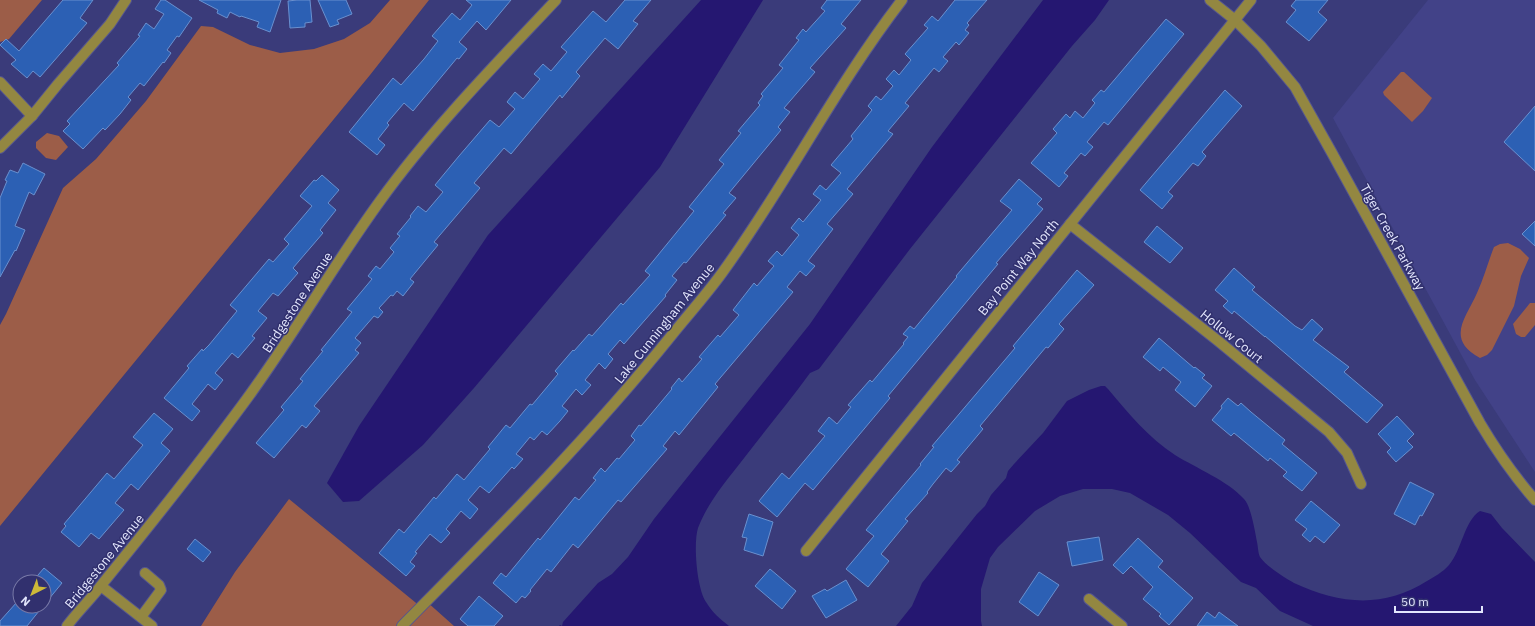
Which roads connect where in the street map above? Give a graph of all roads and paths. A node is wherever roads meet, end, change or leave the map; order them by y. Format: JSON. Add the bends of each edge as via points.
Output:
{"nodes":[{"id":1,"x":126,"y":0,"type":"edge"},
{"id":2,"x":556,"y":0,"type":"edge"},
{"id":3,"x":902,"y":0,"type":"edge"},
{"id":4,"x":1210,"y":0,"type":"edge"},
{"id":5,"x":1251,"y":0,"type":"edge"},
{"id":6,"x":1234,"y":20,"type":"junction"},
{"id":7,"x":0,"y":82,"type":"edge"},
{"id":8,"x":32,"y":116,"type":"junction"},
{"id":9,"x":0,"y":148,"type":"edge"},
{"id":10,"x":1070,"y":224,"type":"junction"},
{"id":11,"x":1361,"y":484,"type":"dead end"},
{"id":12,"x":1535,"y":500,"type":"edge"},
{"id":13,"x":806,"y":552,"type":"dead end"},
{"id":14,"x":145,"y":573,"type":"dead end"},
{"id":15,"x":102,"y":586,"type":"junction"},
{"id":16,"x":1089,"y":599,"type":"dead end"},
{"id":17,"x":141,"y":617,"type":"junction"},
{"id":18,"x":67,"y":626,"type":"edge"},
{"id":19,"x":152,"y":626,"type":"edge"},
{"id":20,"x":402,"y":626,"type":"edge"},
{"id":21,"x":1122,"y":626,"type":"edge"}],
"edges":[{"from":1,"to":8,"type":"street","via":[[110,24]]},
{"from":2,"to":15,"type":"street","name":"Bridgestone Avenue","via":[[462,101],[405,168],[246,400]]},
{"from":3,"to":20,"type":"street","name":"Lake Cunningham Avenue","via":[[838,92],[778,190],[721,275],[587,435]]},
{"from":4,"to":6,"type":"street","name":"Tiger Creek Parkway"},
{"from":5,"to":6,"type":"street","name":"Bay Point Way North"},
{"from":6,"to":10,"type":"street","name":"Bay Point Way North"},
{"from":6,"to":12,"type":"street","name":"Tiger Creek Parkway","via":[[1261,46],[1295,87],[1480,423],[1497,451]]},
{"from":7,"to":8,"type":"street"},
{"from":8,"to":9,"type":"street"},
{"from":10,"to":11,"type":"street","name":"Hollow Court","via":[[1329,432],[1347,453]]},
{"from":10,"to":13,"type":"street","name":"Bay Point Way North"},
{"from":14,"to":17,"type":"street","via":[[161,590]]},
{"from":15,"to":17,"type":"street"},
{"from":15,"to":18,"type":"street","name":"Bridgestone Avenue"},
{"from":16,"to":21,"type":"street"},
{"from":17,"to":19,"type":"street"}]}
